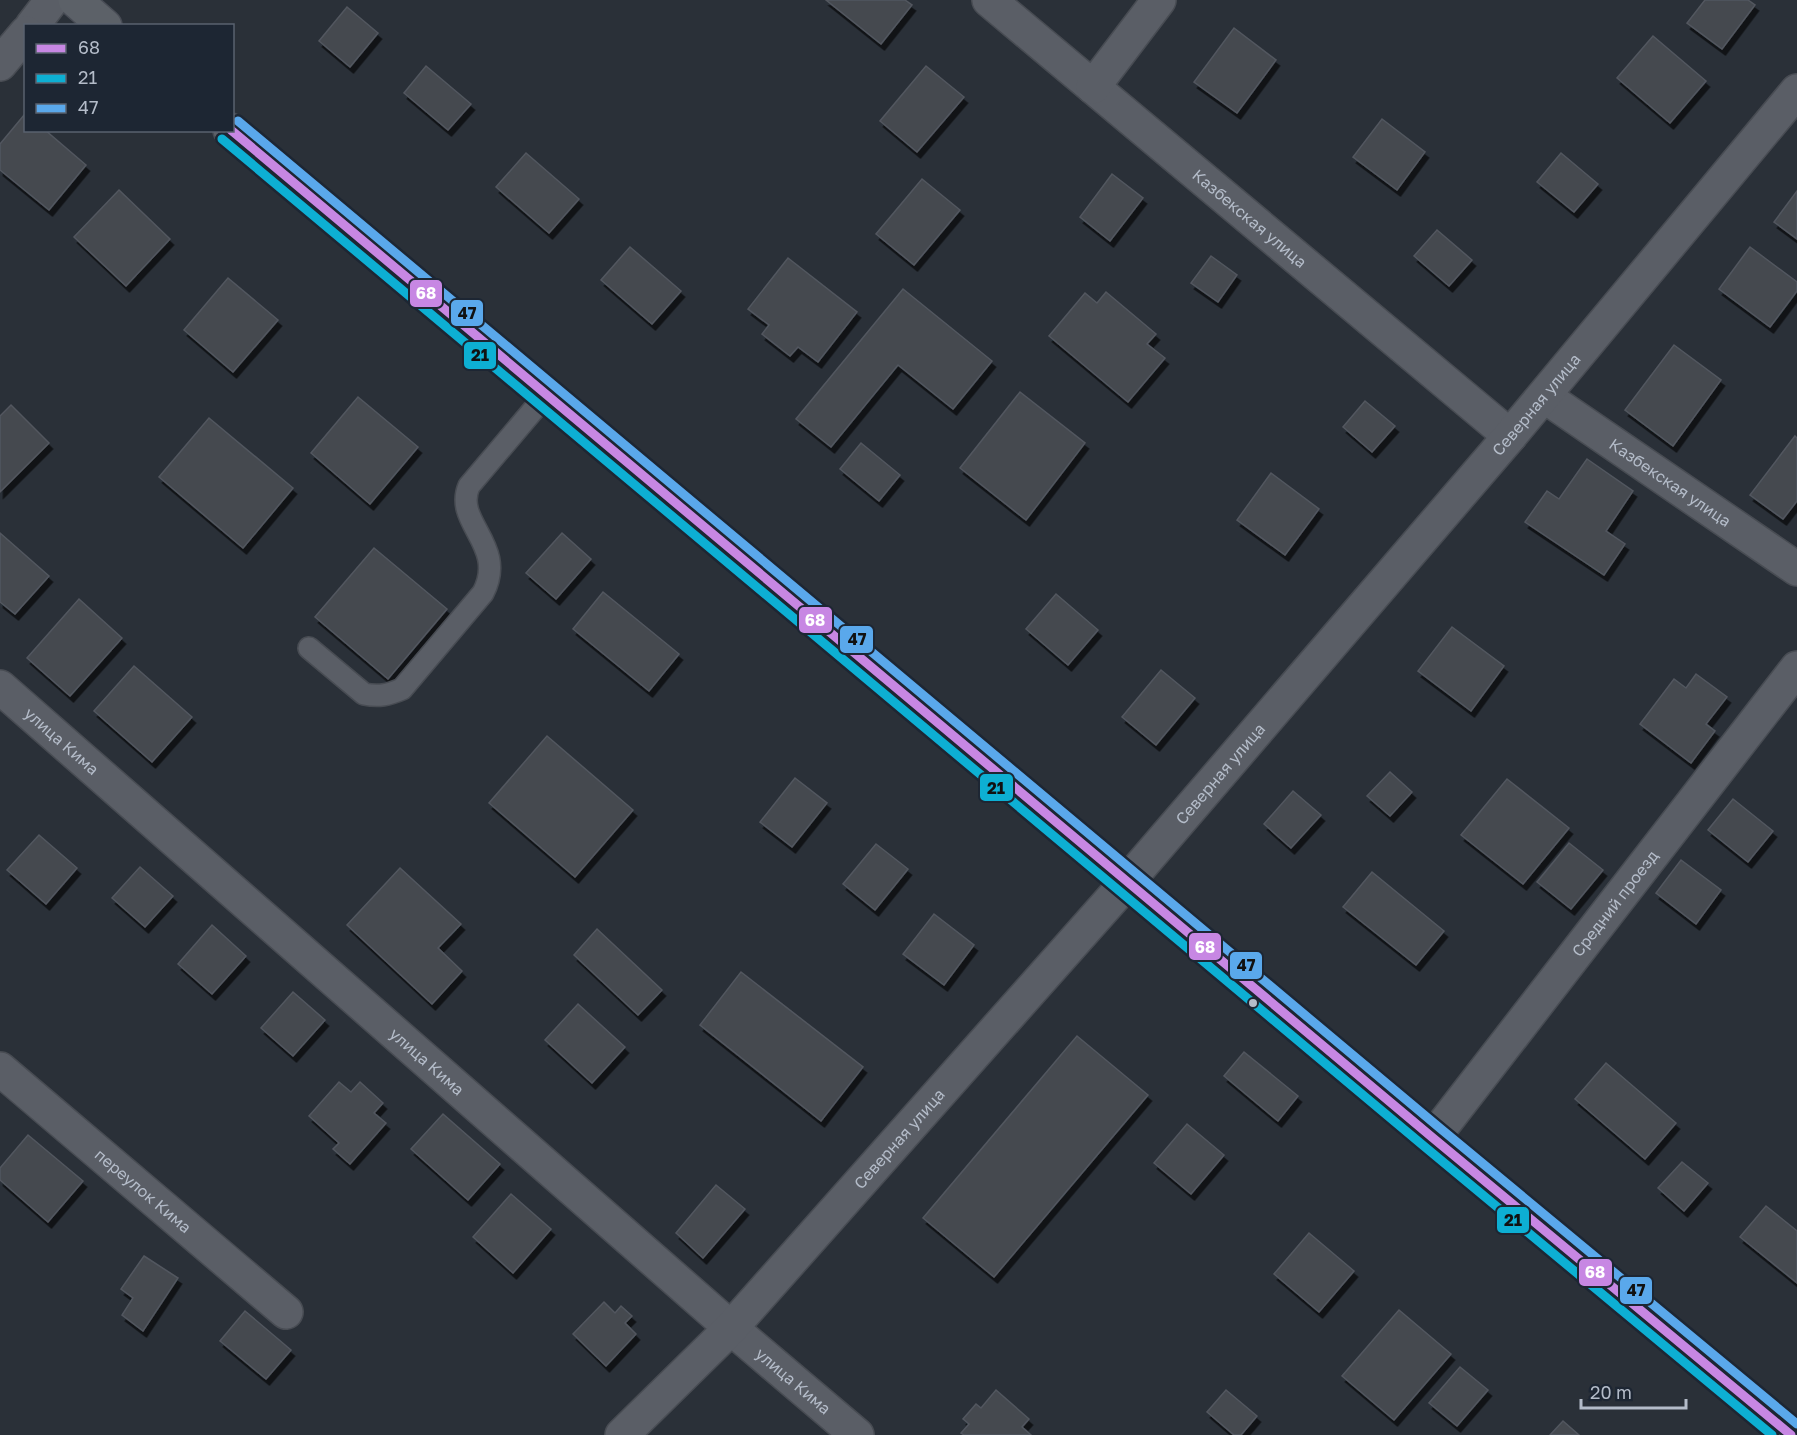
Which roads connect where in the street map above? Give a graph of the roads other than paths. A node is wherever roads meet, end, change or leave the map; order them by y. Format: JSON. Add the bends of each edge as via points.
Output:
{"nodes":[{"id":1,"x":52,"y":0,"type":"edge"},
{"id":2,"x":75,"y":0,"type":"edge"},
{"id":3,"x":989,"y":0,"type":"edge"},
{"id":4,"x":1159,"y":0,"type":"edge"},
{"id":5,"x":34,"y":24,"type":"edge"},
{"id":6,"x":103,"y":24,"type":"edge"},
{"id":7,"x":24,"y":35,"type":"edge"},
{"id":8,"x":0,"y":64,"type":"edge"},
{"id":9,"x":1093,"y":87,"type":"junction"},
{"id":10,"x":1797,"y":91,"type":"edge"},
{"id":11,"x":232,"y":132,"type":"edge"},
{"id":12,"x":546,"y":395,"type":"junction"},
{"id":13,"x":1544,"y":396,"type":"junction"},
{"id":14,"x":1510,"y":436,"type":"junction"},
{"id":15,"x":1797,"y":569,"type":"edge"},
{"id":16,"x":309,"y":648,"type":"dead end"},
{"id":17,"x":1797,"y":668,"type":"edge"},
{"id":18,"x":0,"y":687,"type":"edge"},
{"id":19,"x":1126,"y":882,"type":"junction"},
{"id":20,"x":0,"y":1069,"type":"edge"},
{"id":21,"x":1432,"y":1138,"type":"junction"},
{"id":22,"x":286,"y":1312,"type":"dead end"},
{"id":23,"x":730,"y":1328,"type":"junction"},
{"id":24,"x":622,"y":1435,"type":"edge"},
{"id":25,"x":857,"y":1435,"type":"edge"},
{"id":26,"x":1791,"y":1435,"type":"edge"}],
"edges":[{"from":1,"to":5,"type":"street"},
{"from":2,"to":6,"type":"main road"},
{"from":3,"to":9,"type":"street","name":"Казбекская улица"},
{"from":4,"to":9,"type":"street"},
{"from":7,"to":8,"type":"street"},
{"from":9,"to":14,"type":"street","name":"Казбекская улица"},
{"from":10,"to":13,"type":"street","name":"Северная улица"},
{"from":11,"to":12,"type":"main road"},
{"from":12,"to":16,"type":"lane","via":[[465,495],[468,512],[488,554],[488,583],[402,689],[376,697],[364,694]]},
{"from":12,"to":19,"type":"main road"},
{"from":13,"to":14,"type":"street","name":"Северная улица"},
{"from":13,"to":15,"type":"street","name":"Казбекская улица"},
{"from":14,"to":19,"type":"street","name":"Северная улица"},
{"from":17,"to":21,"type":"street","name":"Средний проезд"},
{"from":18,"to":23,"type":"street","name":"улица Кима"},
{"from":19,"to":21,"type":"main road"},
{"from":19,"to":23,"type":"street","name":"Северная улица"},
{"from":20,"to":22,"type":"street","name":"переулок Кима"},
{"from":21,"to":26,"type":"main road"},
{"from":23,"to":24,"type":"street","name":"Северная улица"},
{"from":23,"to":25,"type":"street","name":"улица Кима"}]}
